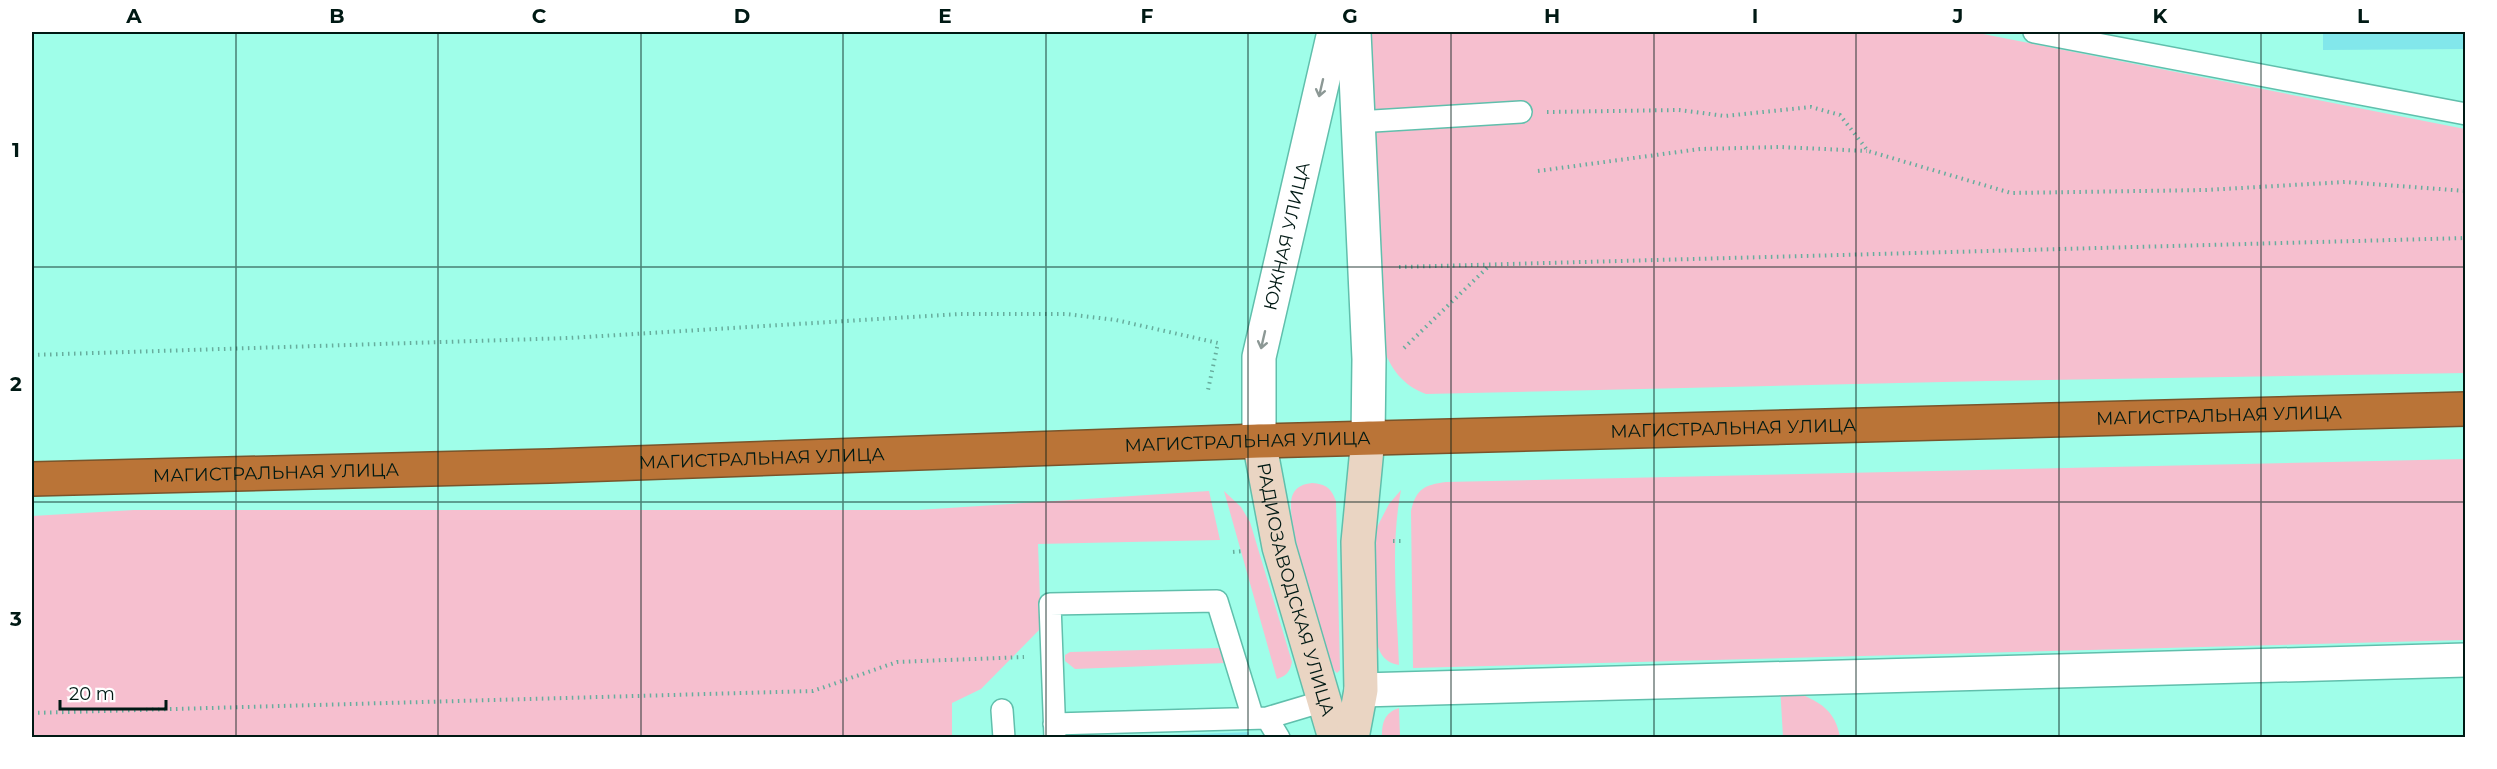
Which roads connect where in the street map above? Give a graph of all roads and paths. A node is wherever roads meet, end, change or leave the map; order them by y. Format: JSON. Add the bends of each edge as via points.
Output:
{"nodes":[{"id":1,"x":1334,"y":32,"type":"edge"},
{"id":2,"x":1354,"y":32,"type":"edge"},
{"id":3,"x":2034,"y":32,"type":"edge"},
{"id":4,"x":1521,"y":112,"type":"joint"},
{"id":5,"x":2466,"y":114,"type":"edge"},
{"id":6,"x":1357,"y":122,"type":"junction"},
{"id":7,"x":1868,"y":151,"type":"junction"},
{"id":8,"x":1538,"y":171,"type":"dead end"},
{"id":9,"x":2466,"y":191,"type":"edge"},
{"id":10,"x":2466,"y":238,"type":"edge"},
{"id":11,"x":1491,"y":264,"type":"junction"},
{"id":12,"x":1397,"y":267,"type":"dead end"},
{"id":13,"x":32,"y":355,"type":"edge"},
{"id":14,"x":1397,"y":355,"type":"dead end"},
{"id":15,"x":1208,"y":390,"type":"dead end"},
{"id":16,"x":2466,"y":409,"type":"edge"},
{"id":17,"x":1368,"y":438,"type":"junction"},
{"id":18,"x":1259,"y":441,"type":"junction"},
{"id":19,"x":32,"y":479,"type":"edge"},
{"id":20,"x":1052,"y":656,"type":"junction"},
{"id":21,"x":2466,"y":660,"type":"edge"},
{"id":22,"x":1361,"y":690,"type":"junction"},
{"id":23,"x":1324,"y":701,"type":"junction"},
{"id":24,"x":1002,"y":710,"type":"dead end"},
{"id":25,"x":32,"y":713,"type":"edge"},
{"id":26,"x":1260,"y":718,"type":"junction"},
{"id":27,"x":1055,"y":731,"type":"edge"},
{"id":28,"x":1004,"y":738,"type":"edge"},
{"id":29,"x":1279,"y":738,"type":"edge"},
{"id":30,"x":1335,"y":738,"type":"edge"},
{"id":31,"x":1352,"y":738,"type":"edge"}],
"edges":[{"from":1,"to":18,"type":"street","name":"ЮЖНАЯ УЛИЦА","one_way":true,"via":[[1259,357]]},
{"from":2,"to":6,"type":"street"},
{"from":3,"to":5,"type":"lane"},
{"from":4,"to":6,"type":"lane"},
{"from":4,"to":7,"type":"path","via":[[1679,110],[1725,116],[1811,107],[1840,115]]},
{"from":6,"to":17,"type":"street","via":[[1369,359]]},
{"from":7,"to":8,"type":"path","via":[[1700,149]]},
{"from":7,"to":9,"type":"path","via":[[2011,193],[2206,190],[2345,182]]},
{"from":10,"to":11,"type":"path"},
{"from":11,"to":12,"type":"path"},
{"from":11,"to":14,"type":"path"},
{"from":13,"to":15,"type":"path","via":[[569,338],[950,314],[1066,314],[1116,320],[1218,343]]},
{"from":16,"to":17,"type":"highway","name":"МАГИСТРАЛЬНАЯ УЛИЦА"},
{"from":17,"to":18,"type":"highway","name":"МАГИСТРАЛЬНАЯ УЛИЦА"},
{"from":17,"to":22,"type":"street","name":"РАДИОЗАВОДСКАЯ УЛИЦА","via":[[1358,542]]},
{"from":18,"to":19,"type":"highway","name":"МАГИСТРАЛЬНАЯ УЛИЦА"},
{"from":18,"to":23,"type":"street","name":"РАДИОЗАВОДСКАЯ УЛИЦА","via":[[1279,547]]},
{"from":20,"to":25,"type":"path","via":[[897,662],[813,691]]},
{"from":20,"to":26,"type":"lane","via":[[1050,604],[1217,601]]},
{"from":20,"to":27,"type":"lane"},
{"from":21,"to":22,"type":"street"},
{"from":22,"to":31,"type":"street","name":"РАДИОЗАВОДСКАЯ УЛИЦА"},
{"from":23,"to":26,"type":"lane"},
{"from":23,"to":30,"type":"street","name":"РАДИОЗАВОДСКАЯ УЛИЦА"},
{"from":24,"to":28,"type":"lane"},
{"from":26,"to":27,"type":"lane"},
{"from":26,"to":29,"type":"lane"}]}
